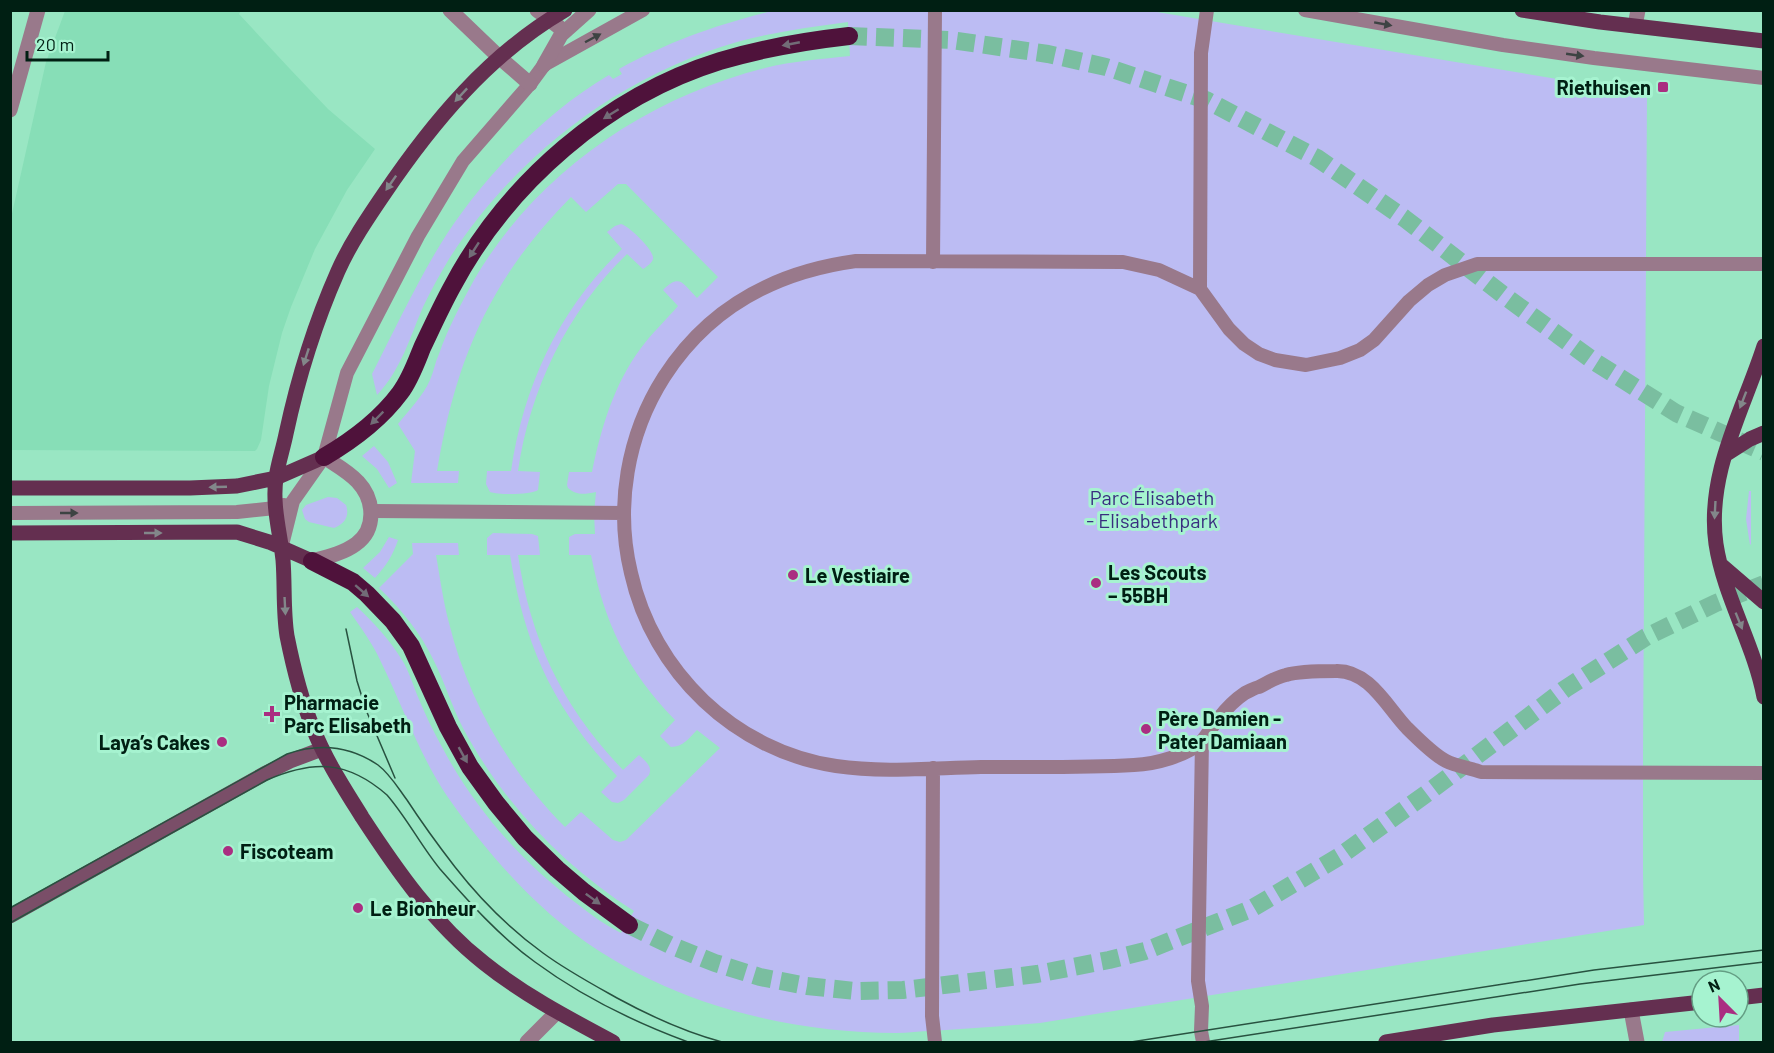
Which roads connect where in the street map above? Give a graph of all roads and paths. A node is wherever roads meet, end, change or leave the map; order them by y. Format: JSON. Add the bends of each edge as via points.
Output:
{"nodes":[{"id":1,"x":38,"y":10,"type":"edge"},
{"id":2,"x":450,"y":10,"type":"edge"},
{"id":3,"x":565,"y":10,"type":"edge"},
{"id":4,"x":589,"y":10,"type":"edge"},
{"id":5,"x":643,"y":10,"type":"edge"},
{"id":6,"x":935,"y":10,"type":"edge"},
{"id":7,"x":1207,"y":10,"type":"edge"},
{"id":8,"x":1305,"y":10,"type":"edge"},
{"id":9,"x":1522,"y":10,"type":"edge"},
{"id":10,"x":1638,"y":10,"type":"edge"},
{"id":11,"x":543,"y":15,"type":"edge"},
{"id":12,"x":1635,"y":26,"type":"junction"},
{"id":13,"x":561,"y":35,"type":"junction"},
{"id":14,"x":849,"y":36,"type":"tunnel mouth"},
{"id":15,"x":1764,"y":41,"type":"edge"},
{"id":16,"x":499,"y":57,"type":"junction"},
{"id":17,"x":544,"y":65,"type":"junction"},
{"id":18,"x":1764,"y":78,"type":"edge"},
{"id":19,"x":530,"y":84,"type":"junction"},
{"id":20,"x":10,"y":110,"type":"edge"},
{"id":21,"x":933,"y":262,"type":"junction"},
{"id":22,"x":1764,"y":264,"type":"edge"},
{"id":23,"x":1200,"y":289,"type":"junction"},
{"id":24,"x":1764,"y":346,"type":"edge"},
{"id":25,"x":1764,"y":433,"type":"edge"},
{"id":26,"x":1725,"y":455,"type":"junction"},
{"id":27,"x":324,"y":457,"type":"junction"},
{"id":28,"x":276,"y":478,"type":"junction"},
{"id":29,"x":10,"y":489,"type":"edge"},
{"id":30,"x":293,"y":501,"type":"junction"},
{"id":31,"x":275,"y":508,"type":"junction"},
{"id":32,"x":372,"y":511,"type":"junction"},
{"id":33,"x":10,"y":513,"type":"edge"},
{"id":34,"x":624,"y":513,"type":"junction"},
{"id":35,"x":10,"y":533,"type":"edge"},
{"id":36,"x":282,"y":548,"type":"junction"},
{"id":37,"x":312,"y":561,"type":"junction"},
{"id":38,"x":1721,"y":565,"type":"junction"},
{"id":39,"x":1764,"y":602,"type":"edge"},
{"id":40,"x":1764,"y":697,"type":"edge"},
{"id":41,"x":1202,"y":741,"type":"junction"},
{"id":42,"x":322,"y":749,"type":"junction"},
{"id":43,"x":933,"y":768,"type":"junction"},
{"id":44,"x":1764,"y":773,"type":"edge"},
{"id":45,"x":10,"y":916,"type":"edge"},
{"id":46,"x":629,"y":925,"type":"tunnel mouth"},
{"id":47,"x":1690,"y":1003,"type":"edge"},
{"id":48,"x":1631,"y":1010,"type":"junction"},
{"id":49,"x":556,"y":1012,"type":"junction"},
{"id":50,"x":527,"y":1042,"type":"edge"},
{"id":51,"x":614,"y":1042,"type":"edge"},
{"id":52,"x":935,"y":1042,"type":"edge"},
{"id":53,"x":1203,"y":1042,"type":"edge"},
{"id":54,"x":1386,"y":1042,"type":"edge"},
{"id":55,"x":1637,"y":1042,"type":"edge"}],
"edges":[{"from":1,"to":20,"type":"street"},
{"from":2,"to":16,"type":"street"},
{"from":3,"to":11,"type":"main road"},
{"from":4,"to":13,"type":"street"},
{"from":17,"to":5,"type":"lane","one_way":true},
{"from":6,"to":21,"type":"lane"},
{"from":7,"to":23,"type":"lane","via":[[1202,53]]},
{"from":8,"to":18,"type":"lane","one_way":true,"via":[[1526,48]]},
{"from":9,"to":12,"type":"main road"},
{"from":10,"to":12,"type":"street"},
{"from":11,"to":13,"type":"street","via":[[562,29]]},
{"from":11,"to":16,"type":"main road"},
{"from":12,"to":15,"type":"main road"},
{"from":13,"to":17,"type":"street"},
{"from":14,"to":27,"type":"highway","one_way":true,"via":[[761,50],[676,78],[637,98],[564,149],[531,179],[475,248],[400,393],[373,423]]},
{"from":16,"to":19,"type":"street"},
{"from":16,"to":28,"type":"main road","one_way":true,"via":[[450,107],[395,177],[339,269],[304,363]]},
{"from":17,"to":19,"type":"lane"},
{"from":19,"to":27,"type":"lane","via":[[463,161],[418,236],[347,373]]},
{"from":21,"to":23,"type":"lane","via":[[1123,262],[1159,270]]},
{"from":21,"to":34,"type":"lane","via":[[856,261],[813,268],[771,283],[728,308],[684,349],[649,404],[633,445]]},
{"from":22,"to":23,"type":"lane","via":[[1477,264],[1428,285],[1360,350],[1306,365],[1275,360],[1244,344]]},
{"from":24,"to":26,"type":"main road","one_way":true},
{"from":25,"to":26,"type":"main road"},
{"from":26,"to":38,"type":"main road","one_way":true,"via":[[1714,521]]},
{"from":27,"to":28,"type":"main road"},
{"from":27,"to":30,"type":"lane"},
{"from":27,"to":32,"type":"street","via":[[360,484]]},
{"from":28,"to":29,"type":"main road","one_way":true,"via":[[237,486]]},
{"from":28,"to":31,"type":"main road"},
{"from":30,"to":31,"type":"lane"},
{"from":30,"to":36,"type":"lane"},
{"from":33,"to":31,"type":"lane","one_way":true,"via":[[237,512]]},
{"from":31,"to":36,"type":"main road"},
{"from":32,"to":34,"type":"lane"},
{"from":32,"to":37,"type":"street","via":[[362,539],[355,545]]},
{"from":34,"to":43,"type":"lane","via":[[628,563],[648,626],[684,681],[725,720],[771,746],[813,761],[856,768]]},
{"from":35,"to":36,"type":"main road","one_way":true,"via":[[237,532]]},
{"from":36,"to":37,"type":"main road"},
{"from":36,"to":42,"type":"main road","one_way":true,"via":[[287,634],[308,715]]},
{"from":37,"to":46,"type":"highway","one_way":true,"via":[[352,582],[393,621],[411,646],[470,767],[496,803],[557,869]]},
{"from":38,"to":39,"type":"main road"},
{"from":38,"to":40,"type":"main road","one_way":true},
{"from":41,"to":43,"type":"lane","via":[[1185,753],[1139,765]]},
{"from":41,"to":44,"type":"lane","via":[[1246,692],[1287,674],[1341,671],[1353,673],[1374,688],[1408,729],[1445,760],[1481,772]]},
{"from":41,"to":53,"type":"lane","via":[[1198,981]]},
{"from":42,"to":45,"type":"main road","via":[[264,774]]},
{"from":42,"to":49,"type":"main road","via":[[378,841],[429,908],[482,962]]},
{"from":43,"to":52,"type":"lane"},
{"from":47,"to":48,"type":"main road"},
{"from":48,"to":54,"type":"main road"},
{"from":48,"to":55,"type":"street"},
{"from":49,"to":50,"type":"street"},
{"from":49,"to":51,"type":"main road"}]}
